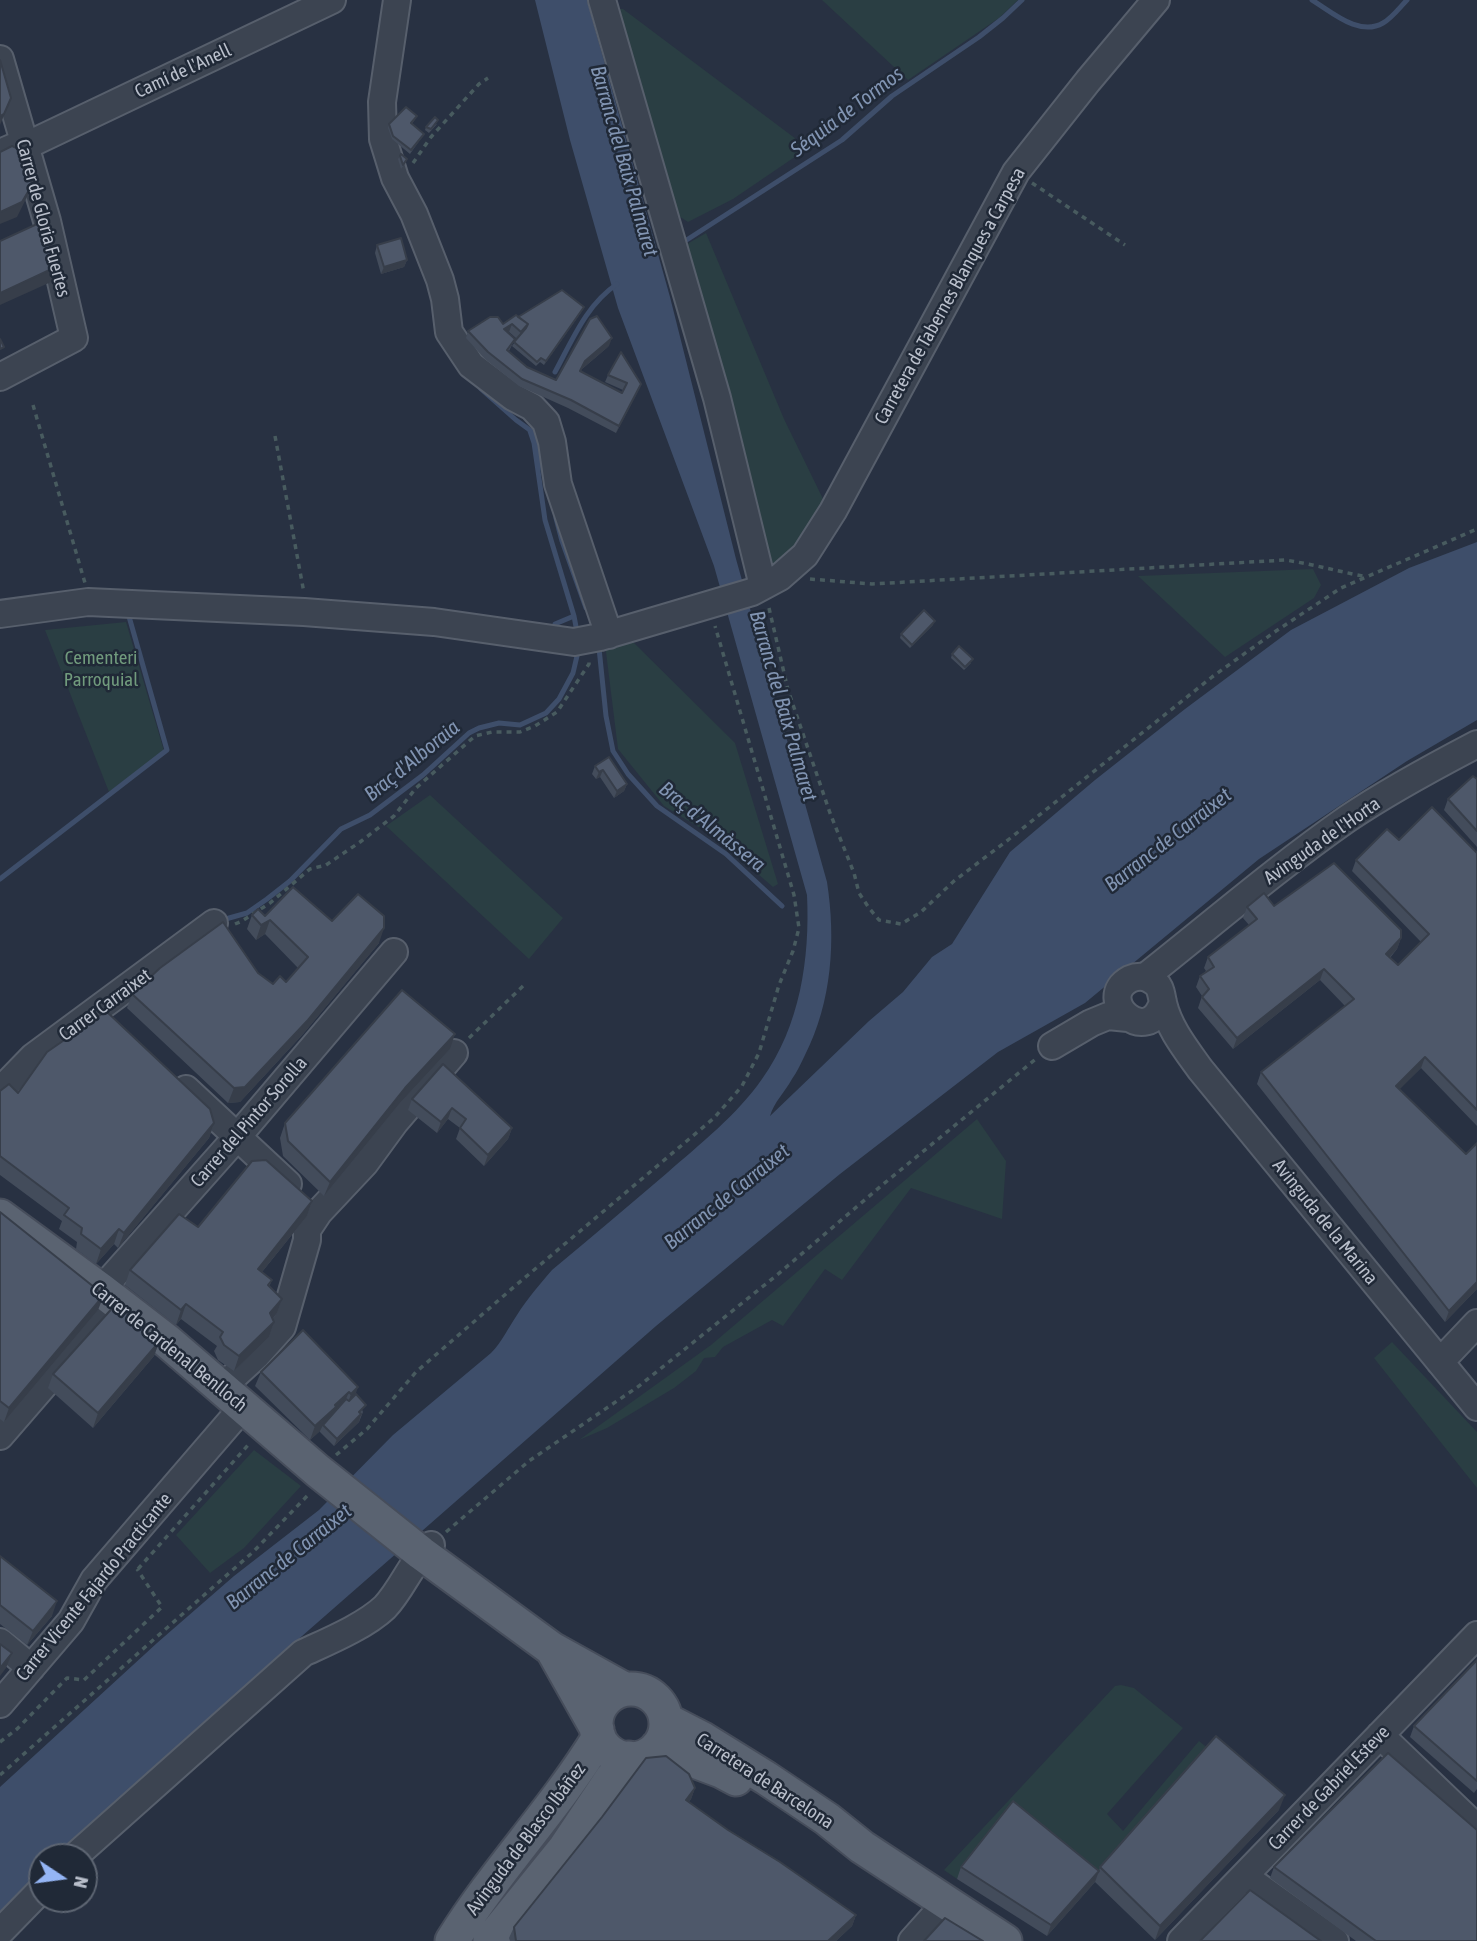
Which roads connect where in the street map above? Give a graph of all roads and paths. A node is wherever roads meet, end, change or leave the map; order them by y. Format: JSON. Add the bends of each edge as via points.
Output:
{"nodes":[{"id":1,"x":332,"y":0,"type":"edge"},
{"id":2,"x":397,"y":0,"type":"edge"},
{"id":3,"x":602,"y":0,"type":"edge"},
{"id":4,"x":1156,"y":0,"type":"edge"},
{"id":5,"x":0,"y":59,"type":"edge"},
{"id":6,"x":488,"y":78,"type":"dead end"},
{"id":7,"x":19,"y":146,"type":"edge"},
{"id":8,"x":1016,"y":172,"type":"junction"},
{"id":9,"x":400,"y":186,"type":"junction"},
{"id":10,"x":1125,"y":245,"type":"dead end"},
{"id":11,"x":0,"y":377,"type":"edge"},
{"id":12,"x":33,"y":405,"type":"dead end"},
{"id":13,"x":275,"y":436,"type":"dead end"},
{"id":14,"x":1477,"y":528,"type":"edge"},
{"id":15,"x":1365,"y":577,"type":"junction"},
{"id":16,"x":765,"y":585,"type":"junction"},
{"id":17,"x":88,"y":602,"type":"junction"},
{"id":18,"x":713,"y":602,"type":"junction"},
{"id":19,"x":303,"y":612,"type":"junction"},
{"id":20,"x":0,"y":614,"type":"edge"},
{"id":21,"x":599,"y":637,"type":"junction"},
{"id":22,"x":1477,"y":744,"type":"edge"},
{"id":23,"x":214,"y":923,"type":"joint"},
{"id":24,"x":394,"y":952,"type":"dead end"},
{"id":25,"x":523,"y":986,"type":"dead end"},
{"id":26,"x":1157,"y":991,"type":"junction"},
{"id":27,"x":101,"y":1008,"type":"junction"},
{"id":28,"x":1130,"y":1011,"type":"junction"},
{"id":29,"x":120,"y":1027,"type":"edge"},
{"id":30,"x":1176,"y":1036,"type":"junction"},
{"id":31,"x":1052,"y":1046,"type":"joint"},
{"id":32,"x":454,"y":1053,"type":"joint"},
{"id":33,"x":169,"y":1073,"type":"edge"},
{"id":34,"x":0,"y":1091,"type":"edge"},
{"id":35,"x":237,"y":1137,"type":"junction"},
{"id":36,"x":318,"y":1212,"type":"junction"},
{"id":37,"x":0,"y":1216,"type":"edge"},
{"id":38,"x":109,"y":1296,"type":"junction"},
{"id":39,"x":1477,"y":1323,"type":"edge"},
{"id":40,"x":1440,"y":1362,"type":"junction"},
{"id":41,"x":1477,"y":1407,"type":"edge"},
{"id":42,"x":240,"y":1410,"type":"junction"},
{"id":43,"x":0,"y":1436,"type":"edge"},
{"id":44,"x":325,"y":1477,"type":"junction"},
{"id":45,"x":423,"y":1549,"type":"junction"},
{"id":46,"x":137,"y":1569,"type":"junction"},
{"id":47,"x":94,"y":1580,"type":"junction"},
{"id":48,"x":1477,"y":1635,"type":"edge"},
{"id":49,"x":0,"y":1642,"type":"edge"},
{"id":50,"x":552,"y":1649,"type":"junction"},
{"id":51,"x":31,"y":1668,"type":"junction"},
{"id":52,"x":624,"y":1689,"type":"junction"},
{"id":53,"x":0,"y":1704,"type":"edge"},
{"id":54,"x":598,"y":1733,"type":"junction"},
{"id":55,"x":1380,"y":1735,"type":"junction"},
{"id":56,"x":0,"y":1742,"type":"edge"},
{"id":57,"x":651,"y":1742,"type":"junction"},
{"id":58,"x":0,"y":1775,"type":"edge"},
{"id":59,"x":1474,"y":1819,"type":"edge"},
{"id":60,"x":90,"y":1843,"type":"edge"},
{"id":61,"x":1244,"y":1876,"type":"junction"},
{"id":62,"x":28,"y":1903,"type":"edge"},
{"id":63,"x":946,"y":1903,"type":"junction"},
{"id":64,"x":459,"y":1929,"type":"edge"},
{"id":65,"x":0,"y":1932,"type":"edge"},
{"id":66,"x":494,"y":1937,"type":"edge"},
{"id":67,"x":912,"y":1941,"type":"edge"},
{"id":68,"x":1005,"y":1941,"type":"edge"},
{"id":69,"x":1181,"y":1941,"type":"edge"},
{"id":70,"x":1335,"y":1941,"type":"edge"}],
"edges":[{"from":1,"to":7,"type":"street","name":"Camí de l'Anell"},
{"from":2,"to":9,"type":"street","via":[[382,103],[383,139]]},
{"from":3,"to":16,"type":"street","via":[[717,398]]},
{"from":4,"to":8,"type":"street","name":"Carretera de Tabernes Blanques a Carpesa"},
{"from":5,"to":7,"type":"street","name":"Carrer de Gloria Fuertes"},
{"from":6,"to":9,"type":"path","via":[[426,143]]},
{"from":7,"to":11,"type":"street","name":"Carrer de Gloria Fuertes","via":[[35,226],[74,338]]},
{"from":8,"to":10,"type":"path"},
{"from":8,"to":16,"type":"street","name":"Carretera de Tabernes Blanques a Carpesa","via":[[834,511],[805,555]]},
{"from":9,"to":21,"type":"street","via":[[440,280],[449,332],[471,365],[546,422]]},
{"from":12,"to":17,"type":"path"},
{"from":13,"to":19,"type":"path","via":[[305,599]]},
{"from":14,"to":15,"type":"path"},
{"from":15,"to":16,"type":"path","via":[[1285,561],[872,584]]},
{"from":15,"to":16,"type":"path","via":[[1341,588],[1212,677],[901,924],[879,920],[859,892],[788,690]]},
{"from":16,"to":18,"type":"street"},
{"from":17,"to":19,"type":"street"},
{"from":17,"to":20,"type":"street"},
{"from":18,"to":21,"type":"street"},
{"from":18,"to":44,"type":"path","via":[[794,895],[799,928],[760,1053],[742,1086],[714,1118],[416,1372]]},
{"from":19,"to":21,"type":"street","via":[[434,622],[575,642]]},
{"from":21,"to":23,"type":"path","via":[[589,664],[558,712],[520,732],[475,736],[416,788],[394,816],[352,849],[310,869],[242,921],[223,928]]},
{"from":22,"to":26,"type":"street","name":"Avinguda de l'Horta","via":[[1348,818],[1244,897],[1177,952]]},
{"from":23,"to":27,"type":"street","name":"Carrer Carraixet"},
{"from":24,"to":35,"type":"street","name":"Carrer del Pintor Sorolla"},
{"from":25,"to":32,"type":"path"},
{"from":26,"to":28,"type":"street","via":[[1160,1010],[1155,1016]]},
{"from":26,"to":28,"type":"street","via":[[1137,977],[1129,980],[1123,985]]},
{"from":26,"to":30,"type":"street","name":"Avinguda de la Marina"},
{"from":27,"to":29,"type":"street"},
{"from":27,"to":34,"type":"street","name":"Carrer Carraixet","via":[[33,1057]]},
{"from":28,"to":30,"type":"street","name":"Avinguda de la Marina"},
{"from":28,"to":31,"type":"street","via":[[1091,1023]]},
{"from":30,"to":40,"type":"street","name":"Avinguda de la Marina"},
{"from":31,"to":45,"type":"path","via":[[639,1386],[529,1461]]},
{"from":32,"to":36,"type":"street","via":[[365,1163]]},
{"from":33,"to":35,"type":"street"},
{"from":35,"to":36,"type":"street"},
{"from":35,"to":38,"type":"street","name":"Carrer del Pintor Sorolla"},
{"from":36,"to":42,"type":"street","name":"Carrer Vicente Fajardo Practicante","via":[[307,1230],[282,1327],[256,1356]]},
{"from":37,"to":38,"type":"main road","name":"Carrer de Cardenal Benlloch"},
{"from":38,"to":42,"type":"main road","name":"Carrer de Cardenal Benlloch","via":[[167,1341]]},
{"from":38,"to":43,"type":"street","name":"Carrer del Pintor Sorolla"},
{"from":39,"to":40,"type":"street"},
{"from":40,"to":41,"type":"street","name":"Avinguda de la Marina"},
{"from":42,"to":44,"type":"main road","name":"Carrer de Cardenal Benlloch"},
{"from":42,"to":46,"type":"path"},
{"from":42,"to":47,"type":"street","name":"Carrer Vicente Fajardo Practicante"},
{"from":44,"to":45,"type":"main road","name":"Carrer de Cardenal Benlloch"},
{"from":44,"to":58,"type":"path","via":[[253,1552]]},
{"from":45,"to":50,"type":"main road"},
{"from":45,"to":60,"type":"street","via":[[384,1607],[347,1633],[303,1653]]},
{"from":46,"to":47,"type":"path"},
{"from":46,"to":56,"type":"path","via":[[162,1607],[84,1680],[67,1678]]},
{"from":47,"to":51,"type":"street","name":"Carrer Vicente Fajardo Practicante","via":[[71,1621]]},
{"from":48,"to":55,"type":"street","name":"Carrer de Gabriel Esteve"},
{"from":49,"to":51,"type":"street"},
{"from":50,"to":52,"type":"main road"},
{"from":50,"to":54,"type":"main road"},
{"from":51,"to":53,"type":"street","name":"Carrer Vicente Fajardo Practicante"},
{"from":52,"to":54,"type":"main road","via":[[603,1704]]},
{"from":52,"to":57,"type":"main road","via":[[644,1691],[663,1709]]},
{"from":54,"to":57,"type":"main road","via":[[616,1755]]},
{"from":54,"to":64,"type":"main road","name":"Avinguda de Blasco Ibáñez","via":[[586,1759]]},
{"from":55,"to":59,"type":"street"},
{"from":55,"to":61,"type":"street","name":"Carrer de Gabriel Esteve"},
{"from":57,"to":63,"type":"main road","name":"Carretera de Barcelona","via":[[703,1739]]},
{"from":57,"to":66,"type":"main road","name":"Avinguda de Blasco Ibáñez","via":[[612,1778],[565,1848]]},
{"from":61,"to":69,"type":"street","name":"Carrer de Gabriel Esteve"},
{"from":61,"to":70,"type":"street"},
{"from":62,"to":65,"type":"street"},
{"from":63,"to":67,"type":"street"},
{"from":63,"to":68,"type":"main road","name":"Carretera de Barcelona"},
{"from":64,"to":66,"type":"main road"}]}
